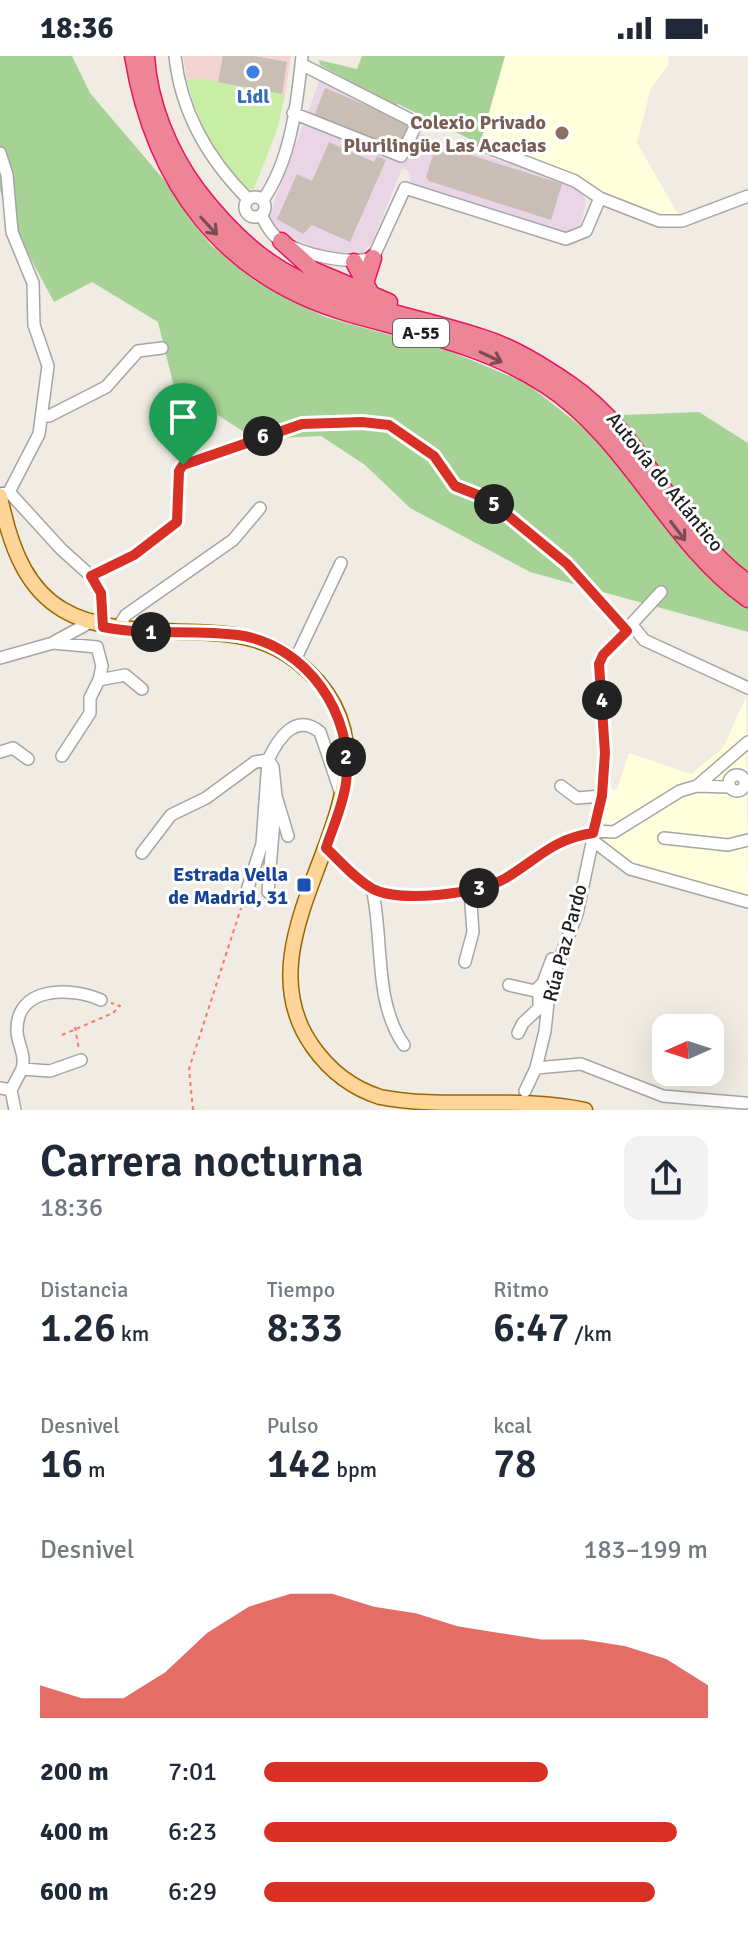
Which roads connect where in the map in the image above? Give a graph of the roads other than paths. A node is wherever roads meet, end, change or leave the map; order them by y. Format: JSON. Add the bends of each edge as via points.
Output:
{"nodes":[{"id":1,"x":133,"y":56,"type":"edge"},
{"id":2,"x":146,"y":56,"type":"edge"},
{"id":3,"x":175,"y":56,"type":"edge"},
{"id":4,"x":301,"y":60,"type":"edge"},
{"id":5,"x":293,"y":113,"type":"junction"},
{"id":6,"x":484,"y":146,"type":"dead end"},
{"id":7,"x":0,"y":153,"type":"edge"},
{"id":8,"x":748,"y":196,"type":"edge"},
{"id":9,"x":600,"y":198,"type":"junction"},
{"id":10,"x":248,"y":199,"type":"junction"},
{"id":11,"x":263,"y":200,"type":"junction"},
{"id":12,"x":261,"y":215,"type":"junction"},
{"id":13,"x":281,"y":241,"type":"junction"},
{"id":14,"x":373,"y":258,"type":"junction"},
{"id":15,"x":354,"y":262,"type":"junction"},
{"id":16,"x":369,"y":288,"type":"junction"},
{"id":17,"x":162,"y":348,"type":"dead end"},
{"id":18,"x":573,"y":386,"type":"junction"},
{"id":19,"x":42,"y":415,"type":"junction"},
{"id":20,"x":3,"y":494,"type":"edge"},
{"id":21,"x":260,"y":508,"type":"dead end"},
{"id":22,"x":341,"y":563,"type":"dead end"},
{"id":23,"x":91,"y":576,"type":"junction"},
{"id":24,"x":748,"y":583,"type":"edge"},
{"id":25,"x":661,"y":592,"type":"dead end"},
{"id":26,"x":748,"y":599,"type":"edge"},
{"id":27,"x":102,"y":627,"type":"junction"},
{"id":28,"x":630,"y":628,"type":"junction"},
{"id":29,"x":53,"y":643,"type":"junction"},
{"id":30,"x":0,"y":658,"type":"edge"},
{"id":31,"x":295,"y":660,"type":"junction"},
{"id":32,"x":99,"y":680,"type":"junction"},
{"id":33,"x":748,"y":688,"type":"edge"},
{"id":34,"x":142,"y":689,"type":"dead end"},
{"id":35,"x":748,"y":742,"type":"edge"},
{"id":36,"x":0,"y":752,"type":"edge"},
{"id":37,"x":62,"y":756,"type":"dead end"},
{"id":38,"x":28,"y":759,"type":"dead end"},
{"id":39,"x":268,"y":760,"type":"junction"},
{"id":40,"x":561,"y":786,"type":"dead end"},
{"id":41,"x":697,"y":786,"type":"junction"},
{"id":42,"x":745,"y":792,"type":"edge"},
{"id":43,"x":276,"y":796,"type":"junction"},
{"id":44,"x":602,"y":796,"type":"junction"},
{"id":45,"x":342,"y":800,"type":"junction"},
{"id":46,"x":593,"y":835,"type":"junction"},
{"id":47,"x":288,"y":836,"type":"dead end"},
{"id":48,"x":664,"y":838,"type":"dead end"},
{"id":49,"x":748,"y":840,"type":"edge"},
{"id":50,"x":326,"y":848,"type":"junction"},
{"id":51,"x":142,"y":853,"type":"dead end"},
{"id":52,"x":372,"y":888,"type":"junction"},
{"id":53,"x":470,"y":891,"type":"junction"},
{"id":54,"x":268,"y":892,"type":"dead end"},
{"id":55,"x":244,"y":900,"type":"road end"},
{"id":56,"x":748,"y":902,"type":"edge"},
{"id":57,"x":560,"y":959,"type":"junction"},
{"id":58,"x":465,"y":962,"type":"dead end"},
{"id":59,"x":509,"y":985,"type":"dead end"},
{"id":60,"x":539,"y":989,"type":"junction"},
{"id":61,"x":101,"y":1000,"type":"road end"},
{"id":62,"x":518,"y":1033,"type":"dead end"},
{"id":63,"x":404,"y":1045,"type":"dead end"},
{"id":64,"x":81,"y":1060,"type":"road end"},
{"id":65,"x":536,"y":1068,"type":"junction"},
{"id":66,"x":22,"y":1069,"type":"junction"},
{"id":67,"x":5,"y":1089,"type":"edge"},
{"id":68,"x":526,"y":1102,"type":"edge"},
{"id":69,"x":745,"y":1103,"type":"dead end"},
{"id":70,"x":15,"y":1110,"type":"edge"},
{"id":71,"x":585,"y":1110,"type":"edge"}],
"edges":[{"from":1,"to":26,"type":"highway","name":"Autovía do Atlántico","number":"A-55","one_way":true,"via":[[147,122],[172,179],[236,255],[308,299],[486,353],[546,385],[602,431],[685,541]]},
{"from":2,"to":18,"type":"highway","name":"Autovía do Atlántico","number":"A-55","via":[[159,117],[187,177],[244,241],[278,268],[362,305],[483,337]]},
{"from":3,"to":10,"type":"street","via":[[182,95],[209,154]]},
{"from":4,"to":5,"type":"street"},
{"from":4,"to":5,"type":"street","via":[[417,123],[401,156]]},
{"from":5,"to":11,"type":"street","via":[[279,170]]},
{"from":6,"to":9,"type":"street","via":[[575,181]]},
{"from":7,"to":19,"type":"street","via":[[12,232],[33,283],[34,325],[46,357]]},
{"from":8,"to":9,"type":"street","via":[[682,221],[659,221]]},
{"from":9,"to":14,"type":"street","via":[[586,231],[566,239],[405,188]]},
{"from":10,"to":11,"type":"street"},
{"from":10,"to":12,"type":"street","via":[[247,213]]},
{"from":11,"to":12,"type":"street"},
{"from":12,"to":13,"type":"street"},
{"from":13,"to":15,"type":"street"},
{"from":13,"to":16,"type":"highway","via":[[313,270]]},
{"from":14,"to":15,"type":"street"},
{"from":14,"to":16,"type":"highway"},
{"from":15,"to":16,"type":"highway"},
{"from":16,"to":18,"type":"highway","number":"A-55","via":[[514,341]]},
{"from":17,"to":19,"type":"street","via":[[138,351],[106,387]]},
{"from":18,"to":24,"type":"highway","name":"Autovía do Atlántico","number":"A-55","via":[[607,415],[696,532]]},
{"from":19,"to":20,"type":"street","via":[[39,434]]},
{"from":20,"to":23,"type":"street"},
{"from":20,"to":27,"type":"main road","via":[[10,540],[27,574],[60,607]]},
{"from":21,"to":27,"type":"street","via":[[244,531]]},
{"from":22,"to":31,"type":"street"},
{"from":23,"to":27,"type":"street","via":[[101,593]]},
{"from":23,"to":28,"type":"street","via":[[134,555],[177,522],[183,465],[302,424],[362,422],[389,425],[434,456],[455,486],[488,499],[567,564]]},
{"from":25,"to":28,"type":"street","name":"Rúa Paz Pardo"},
{"from":27,"to":29,"type":"street"},
{"from":27,"to":31,"type":"main road","via":[[242,635]]},
{"from":28,"to":33,"type":"street","via":[[644,640]]},
{"from":28,"to":44,"type":"street","name":"Rúa Paz Pardo","via":[[599,664]]},
{"from":29,"to":30,"type":"street"},
{"from":29,"to":32,"type":"street","via":[[97,647]]},
{"from":31,"to":45,"type":"main road","via":[[319,683],[337,714],[346,750]]},
{"from":32,"to":34,"type":"street","via":[[125,675]]},
{"from":32,"to":37,"type":"street","via":[[90,713]]},
{"from":35,"to":41,"type":"street"},
{"from":36,"to":38,"type":"street","via":[[13,748]]},
{"from":39,"to":43,"type":"street"},
{"from":39,"to":45,"type":"street","via":[[287,730],[312,725],[320,732]]},
{"from":39,"to":51,"type":"street","via":[[255,762],[206,798],[171,815]]},
{"from":39,"to":55,"type":"street","via":[[262,844]]},
{"from":40,"to":44,"type":"street","via":[[577,798]]},
{"from":41,"to":42,"type":"street"},
{"from":41,"to":46,"type":"street","via":[[614,832]]},
{"from":43,"to":47,"type":"street"},
{"from":43,"to":54,"type":"street"},
{"from":44,"to":46,"type":"street","name":"Rúa Paz Pardo"},
{"from":45,"to":50,"type":"main road"},
{"from":46,"to":53,"type":"street","via":[[548,846],[506,878]]},
{"from":46,"to":56,"type":"street","via":[[630,869]]},
{"from":46,"to":57,"type":"street","name":"Rúa Paz Pardo","via":[[577,914]]},
{"from":48,"to":49,"type":"street","via":[[728,845]]},
{"from":50,"to":52,"type":"street"},
{"from":50,"to":68,"type":"main road","via":[[289,956],[294,1011],[309,1042],[338,1075],[380,1097],[411,1104]]},
{"from":52,"to":53,"type":"street","via":[[389,893]]},
{"from":52,"to":63,"type":"street","via":[[380,919],[386,1009]]},
{"from":53,"to":58,"type":"street","via":[[473,932]]},
{"from":57,"to":60,"type":"street","via":[[552,959]]},
{"from":57,"to":65,"type":"street","name":"Rúa Paz Pardo","via":[[550,984]]},
{"from":59,"to":60,"type":"street"},
{"from":60,"to":62,"type":"street","via":[[539,1008]]},
{"from":61,"to":66,"type":"street","via":[[47,991],[26,1006],[18,1024]]},
{"from":64,"to":66,"type":"street","via":[[50,1071]]},
{"from":65,"to":68,"type":"street","name":"Rúa Paz Pardo"},
{"from":65,"to":69,"type":"street","via":[[581,1064],[663,1096]]},
{"from":66,"to":67,"type":"street"},
{"from":67,"to":70,"type":"street"},
{"from":68,"to":71,"type":"main road"}]}
